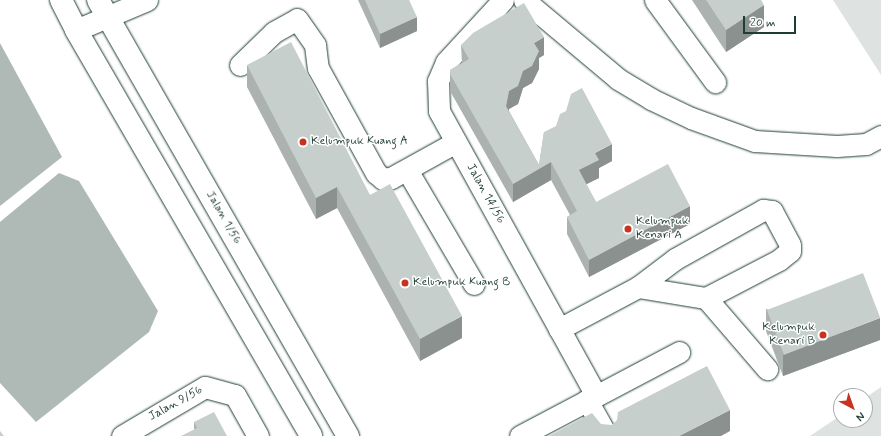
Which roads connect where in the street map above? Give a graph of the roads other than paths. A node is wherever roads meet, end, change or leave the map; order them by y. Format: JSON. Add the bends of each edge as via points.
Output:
{"nodes":[{"id":1,"x":61,"y":0,"type":"edge"},
{"id":2,"x":147,"y":0,"type":"edge"},
{"id":3,"x":503,"y":0,"type":"edge"},
{"id":4,"x":524,"y":0,"type":"edge"},
{"id":5,"x":656,"y":0,"type":"edge"},
{"id":6,"x":102,"y":8,"type":"edge"},
{"id":7,"x":76,"y":30,"type":"junction"},
{"id":8,"x":240,"y":65,"type":"dead end"},
{"id":9,"x":715,"y":82,"type":"dead end"},
{"id":10,"x":881,"y":136,"type":"edge"},
{"id":11,"x":456,"y":142,"type":"junction"},
{"id":12,"x":407,"y":170,"type":"junction"},
{"id":13,"x":474,"y":284,"type":"dead end"},
{"id":14,"x":638,"y":287,"type":"junction"},
{"id":15,"x":706,"y":298,"type":"junction"},
{"id":16,"x":559,"y":329,"type":"junction"},
{"id":17,"x":679,"y":352,"type":"dead end"},
{"id":18,"x":766,"y":369,"type":"dead end"},
{"id":19,"x":591,"y":398,"type":"junction"},
{"id":20,"x":122,"y":436,"type":"edge"},
{"id":21,"x":258,"y":436,"type":"edge"},
{"id":22,"x":311,"y":436,"type":"edge"},
{"id":23,"x":348,"y":436,"type":"edge"},
{"id":24,"x":520,"y":436,"type":"edge"},
{"id":25,"x":607,"y":436,"type":"edge"}],
"edges":[{"from":1,"to":7,"type":"main road"},
{"from":2,"to":6,"type":"street"},
{"from":3,"to":11,"type":"street","name":"Jalan 14/56","via":[[446,62],[438,81],[439,111]]},
{"from":4,"to":10,"type":"street","via":[[618,79],[651,99],[691,118],[755,141],[837,146],[866,144]]},
{"from":5,"to":9,"type":"street"},
{"from":6,"to":7,"type":"street"},
{"from":6,"to":23,"type":"main road","name":"Jalan 1/56"},
{"from":7,"to":22,"type":"main road"},
{"from":8,"to":12,"type":"street","via":[[274,32],[297,19],[315,45],[318,68],[376,173],[383,179]]},
{"from":11,"to":12,"type":"street"},
{"from":11,"to":16,"type":"street","name":"Jalan 14/56"},
{"from":12,"to":13,"type":"street"},
{"from":14,"to":15,"type":"street"},
{"from":14,"to":15,"type":"street","via":[[675,259],[763,210],[772,211],[790,246],[790,251]]},
{"from":14,"to":16,"type":"street"},
{"from":15,"to":18,"type":"street"},
{"from":16,"to":19,"type":"street","name":"Jalan 14/56"},
{"from":17,"to":19,"type":"street"},
{"from":19,"to":24,"type":"street"},
{"from":19,"to":25,"type":"street","name":"Jalan 14/56"},
{"from":20,"to":21,"type":"street","name":"Jalan 9/56","via":[[205,387],[235,395]]}]}
